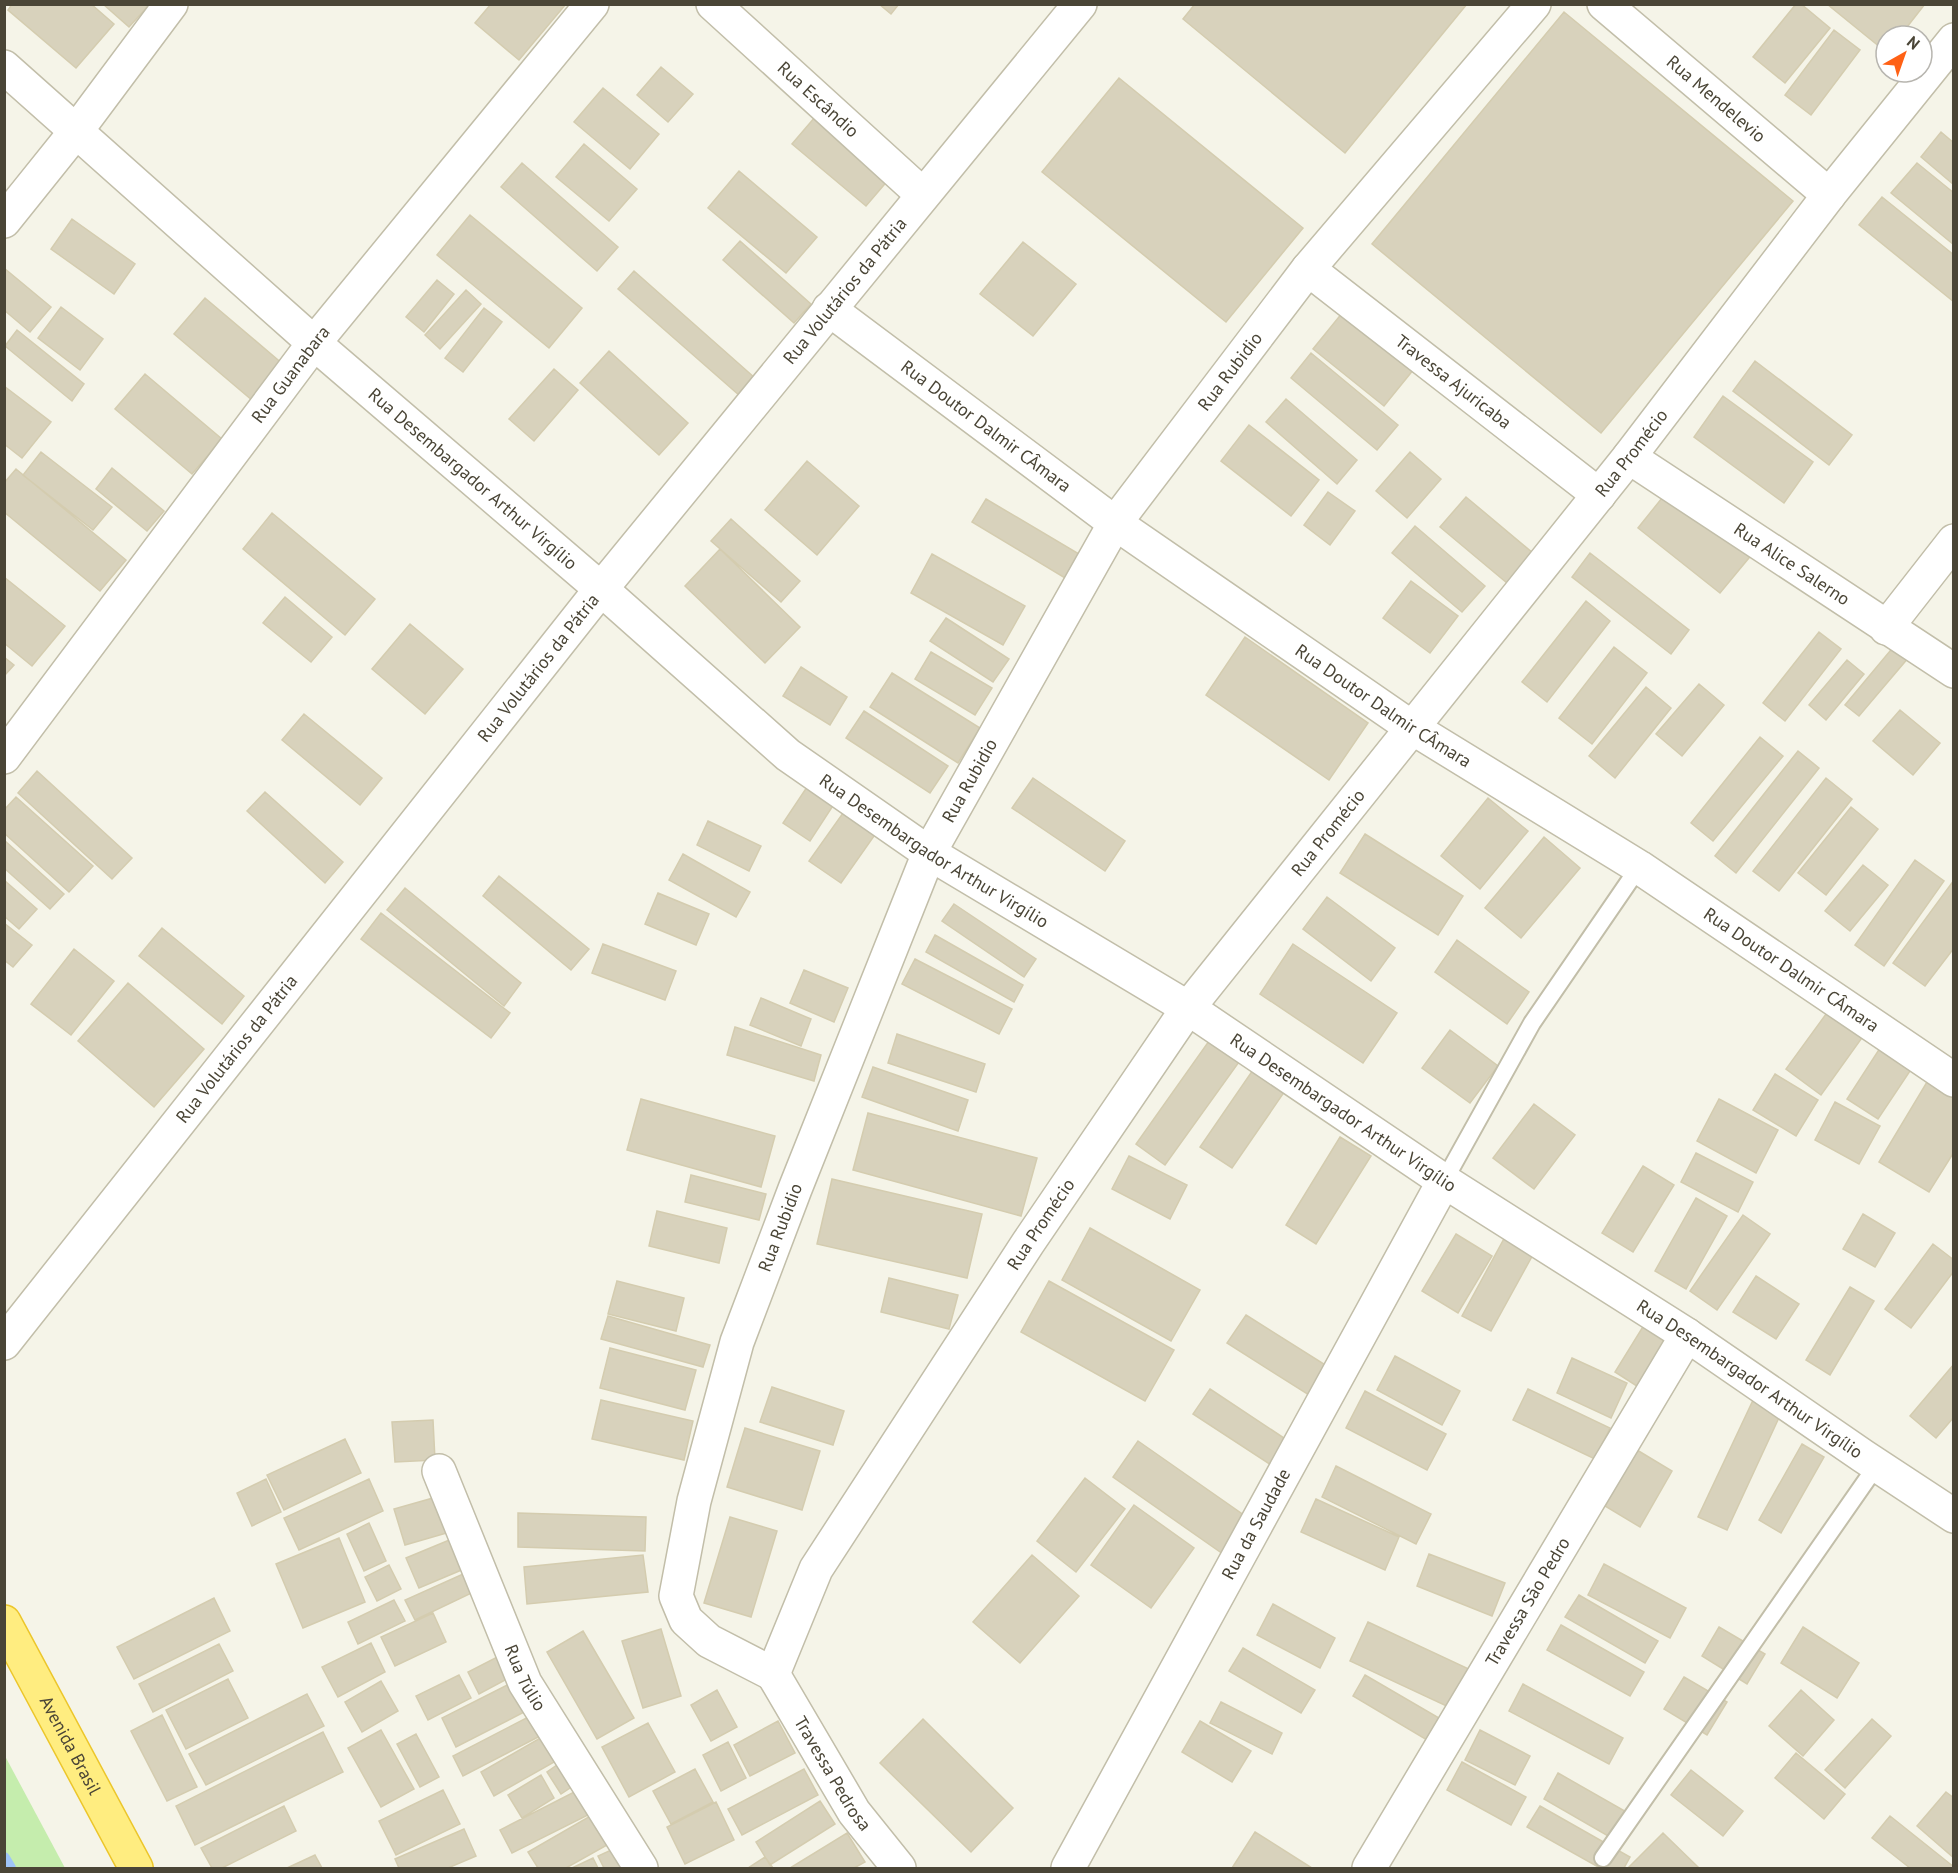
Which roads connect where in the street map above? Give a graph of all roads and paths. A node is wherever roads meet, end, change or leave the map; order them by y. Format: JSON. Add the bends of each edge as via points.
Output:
{"nodes":[{"id":1,"x":171,"y":4,"type":"edge"},
{"id":2,"x":592,"y":4,"type":"edge"},
{"id":3,"x":713,"y":4,"type":"edge"},
{"id":4,"x":1080,"y":4,"type":"edge"},
{"id":5,"x":1534,"y":4,"type":"edge"},
{"id":6,"x":1604,"y":4,"type":"edge"},
{"id":7,"x":1953,"y":40,"type":"edge"},
{"id":8,"x":4,"y":67,"type":"edge"},
{"id":9,"x":77,"y":130,"type":"junction"},
{"id":10,"x":923,"y":195,"type":"junction"},
{"id":11,"x":1829,"y":195,"type":"junction"},
{"id":12,"x":4,"y":221,"type":"edge"},
{"id":13,"x":1308,"y":269,"type":"junction"},
{"id":14,"x":829,"y":309,"type":"junction"},
{"id":15,"x":314,"y":343,"type":"junction"},
{"id":16,"x":1629,"y":457,"type":"junction"},
{"id":17,"x":1599,"y":495,"type":"junction"},
{"id":18,"x":1115,"y":524,"type":"junction"},
{"id":19,"x":1953,"y":541,"type":"edge"},
{"id":20,"x":601,"y":589,"type":"junction"},
{"id":21,"x":1886,"y":628,"type":"junction"},
{"id":22,"x":1953,"y":671,"type":"edge"},
{"id":23,"x":1411,"y":727,"type":"junction"},
{"id":24,"x":4,"y":757,"type":"edge"},
{"id":25,"x":929,"y":853,"type":"junction"},
{"id":26,"x":1639,"y":867,"type":"junction"},
{"id":27,"x":1188,"y":1008,"type":"junction"},
{"id":28,"x":1953,"y":1080,"type":"edge"},
{"id":29,"x":1444,"y":1181,"type":"junction"},
{"id":30,"x":1687,"y":1335,"type":"junction"},
{"id":31,"x":5,"y":1341,"type":"edge"},
{"id":32,"x":1877,"y":1466,"type":"junction"},
{"id":33,"x":439,"y":1471,"type":"dead end"},
{"id":34,"x":1953,"y":1516,"type":"edge"},
{"id":35,"x":4,"y":1622,"type":"edge"},
{"id":36,"x":773,"y":1674,"type":"junction"},
{"id":37,"x":1603,"y":1858,"type":"dead end"},
{"id":38,"x":136,"y":1869,"type":"edge"},
{"id":39,"x":641,"y":1869,"type":"edge"},
{"id":40,"x":899,"y":1869,"type":"edge"},
{"id":41,"x":1068,"y":1869,"type":"edge"},
{"id":42,"x":1369,"y":1869,"type":"edge"}],
"edges":[{"from":1,"to":9,"type":"street"},
{"from":2,"to":15,"type":"street","name":"Rua Guanabara"},
{"from":3,"to":10,"type":"street","name":"Rua Escândio"},
{"from":4,"to":10,"type":"street","name":"Rua Volutários da Pátria"},
{"from":5,"to":13,"type":"street","name":"Rua Rubidio"},
{"from":6,"to":11,"type":"street","name":"Rua Mendelevio"},
{"from":7,"to":11,"type":"street","name":"Rua Promécio"},
{"from":8,"to":9,"type":"street","name":"Rua Desembargador Arthur Virgílio"},
{"from":9,"to":12,"type":"street"},
{"from":9,"to":15,"type":"street","name":"Rua Desembargador Arthur Virgílio"},
{"from":10,"to":14,"type":"street","name":"Rua Volutários da Pátria"},
{"from":11,"to":16,"type":"street","name":"Rua Promécio"},
{"from":13,"to":17,"type":"street","name":"Travessa Ajuricaba"},
{"from":13,"to":18,"type":"street","name":"Rua Rubidio"},
{"from":14,"to":18,"type":"street","name":"Rua Doutor Dalmir CÂmara"},
{"from":14,"to":20,"type":"street","name":"Rua Volutários da Pátria"},
{"from":15,"to":20,"type":"street","name":"Rua Desembargador Arthur Virgílio"},
{"from":15,"to":24,"type":"street","name":"Rua Guanabara"},
{"from":16,"to":17,"type":"street","name":"Rua Promécio"},
{"from":16,"to":21,"type":"street","name":"Rua Alice Salerno"},
{"from":17,"to":23,"type":"street","name":"Rua Promécio"},
{"from":18,"to":23,"type":"street","name":"Rua Doutor Dalmir CÂmara"},
{"from":18,"to":25,"type":"street","name":"Rua Rubidio"},
{"from":19,"to":21,"type":"street"},
{"from":20,"to":25,"type":"street","name":"Rua Desembargador Arthur Virgílio","via":[[788,755]]},
{"from":20,"to":31,"type":"street","name":"Rua Volutários da Pátria"},
{"from":21,"to":22,"type":"street","name":"Rua Alice Salerno"},
{"from":23,"to":26,"type":"street","name":"Rua Doutor Dalmir CÂmara"},
{"from":23,"to":27,"type":"street","name":"Rua Promécio"},
{"from":25,"to":27,"type":"street","name":"Rua Desembargador Arthur Virgílio"},
{"from":25,"to":36,"type":"street","name":"Rua Rubidio","via":[[737,1342],[694,1501],[676,1596],[686,1620],[709,1641]]},
{"from":26,"to":28,"type":"street","name":"Rua Doutor Dalmir CÂmara"},
{"from":26,"to":29,"type":"lane","via":[[1532,1023]]},
{"from":27,"to":29,"type":"street","name":"Rua Desembargador Arthur Virgílio"},
{"from":27,"to":36,"type":"street","name":"Rua Promécio","via":[[1028,1243],[816,1569]]},
{"from":29,"to":30,"type":"street","name":"Rua Desembargador Arthur Virgílio"},
{"from":29,"to":41,"type":"street","name":"Rua da Saudade"},
{"from":30,"to":32,"type":"street","name":"Rua Desembargador Arthur Virgílio"},
{"from":30,"to":42,"type":"street","name":"Travessa São Pedro"},
{"from":32,"to":34,"type":"street","name":"Rua Desembargador Arthur Virgílio"},
{"from":32,"to":37,"type":"lane"},
{"from":33,"to":39,"type":"street","name":"Rua Túlio","via":[[525,1683]]},
{"from":35,"to":38,"type":"highway","name":"Avenida Brasil"},
{"from":36,"to":40,"type":"street","name":"Travessa Pedrosa","via":[[854,1812]]}]}
